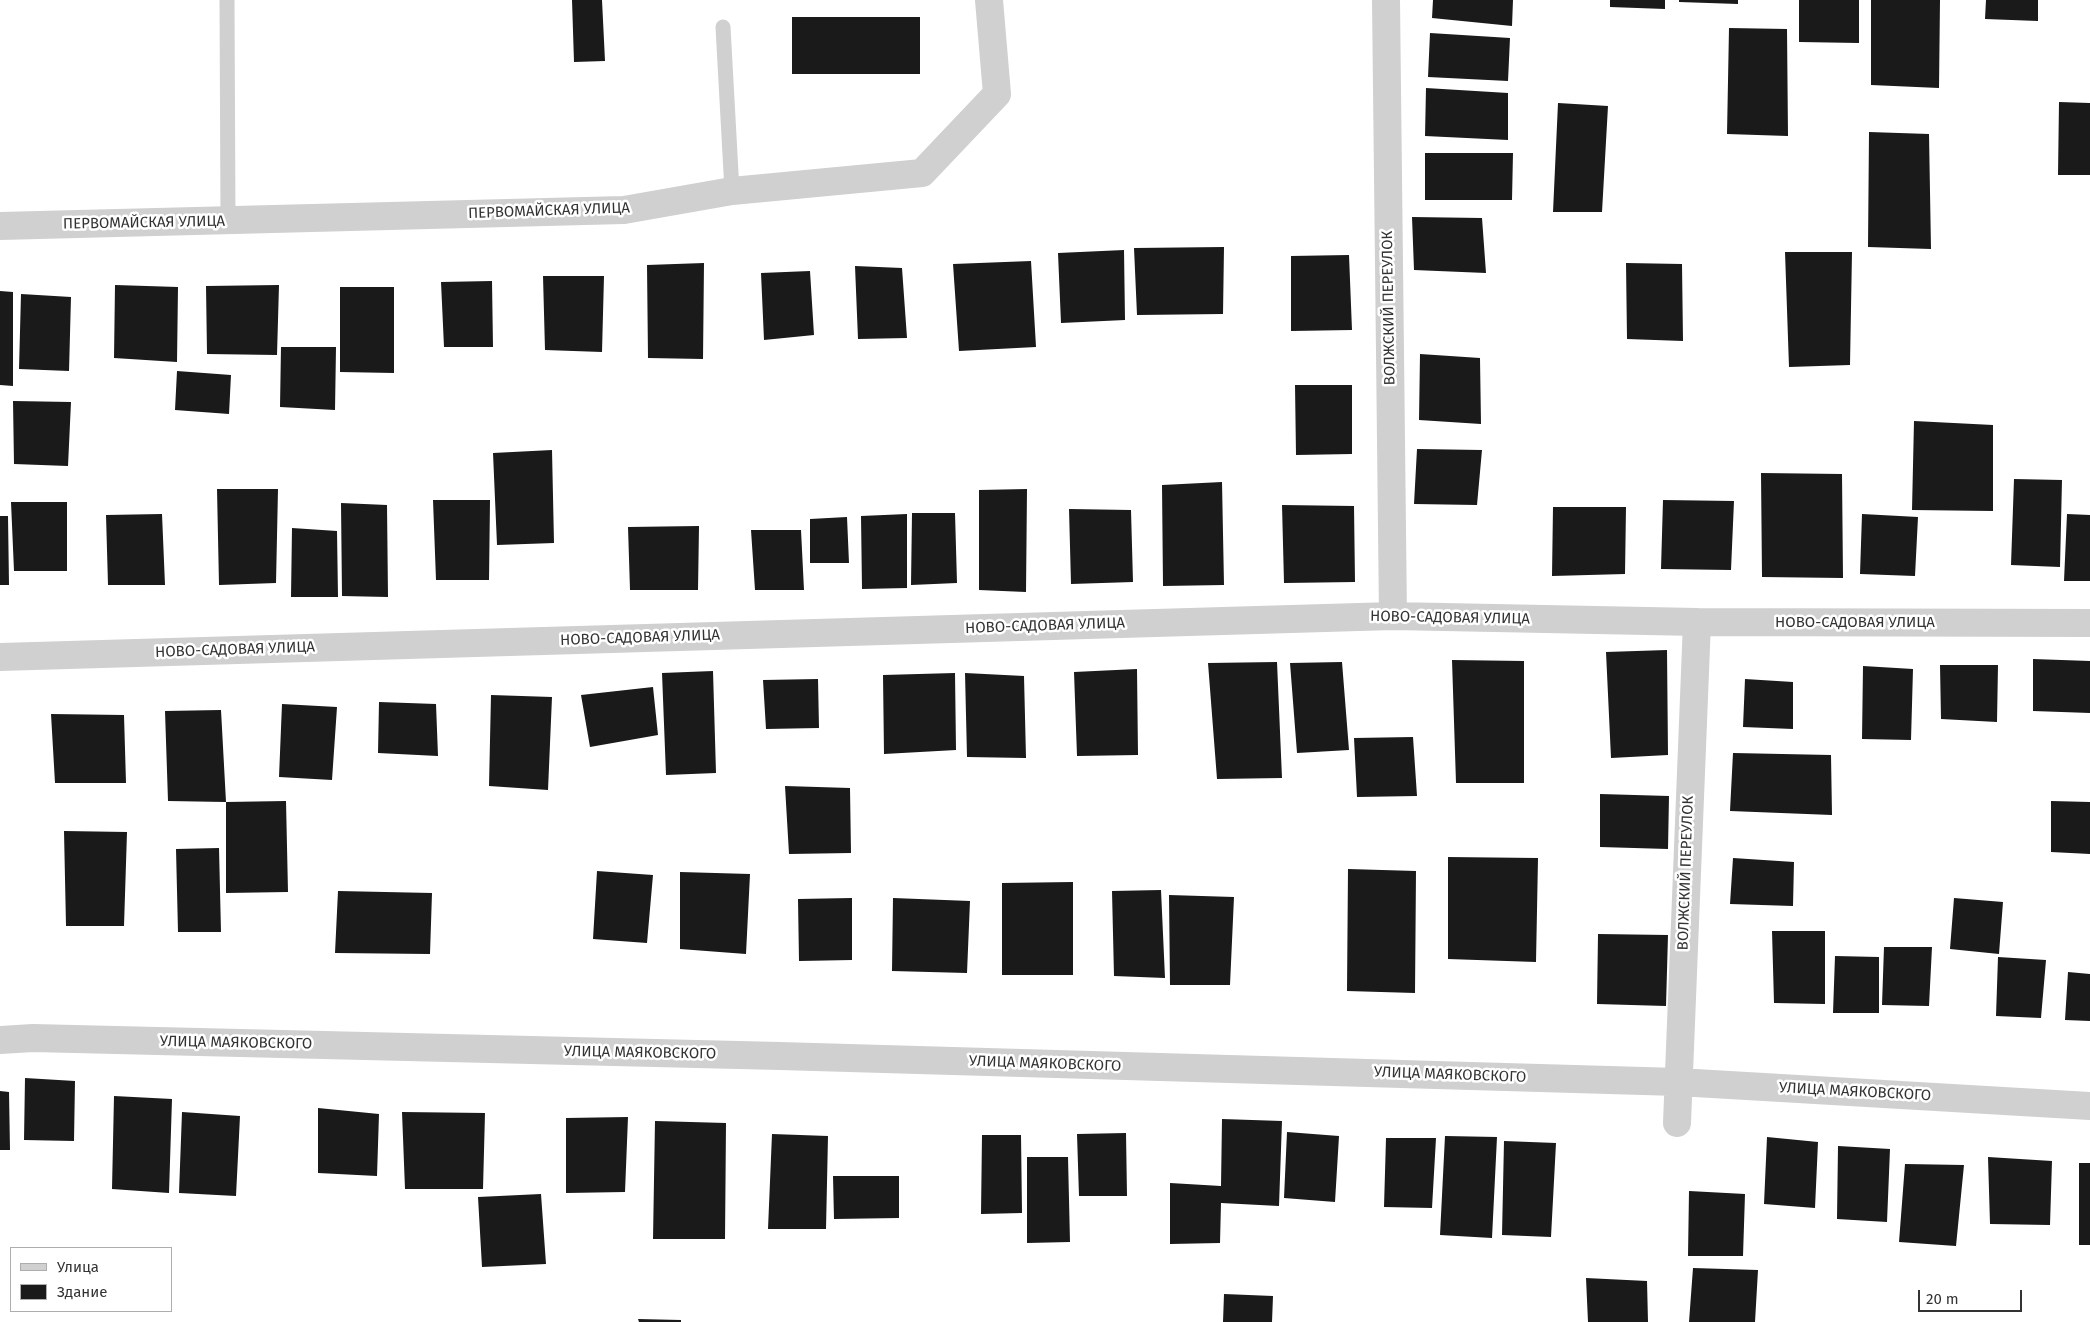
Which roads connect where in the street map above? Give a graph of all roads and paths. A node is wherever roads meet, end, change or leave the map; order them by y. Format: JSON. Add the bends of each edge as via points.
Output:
{"nodes":[{"id":1,"x":227,"y":0,"type":"edge"},
{"id":2,"x":989,"y":0,"type":"edge"},
{"id":3,"x":1386,"y":0,"type":"edge"},
{"id":4,"x":723,"y":27,"type":"dead end"},
{"id":5,"x":732,"y":191,"type":"junction"},
{"id":6,"x":228,"y":220,"type":"junction"},
{"id":7,"x":0,"y":226,"type":"edge"},
{"id":8,"x":1393,"y":616,"type":"junction"},
{"id":9,"x":1697,"y":622,"type":"junction"},
{"id":10,"x":2090,"y":623,"type":"edge"},
{"id":11,"x":0,"y":657,"type":"edge"},
{"id":12,"x":0,"y":1040,"type":"edge"},
{"id":13,"x":1678,"y":1082,"type":"junction"},
{"id":14,"x":2090,"y":1106,"type":"edge"},
{"id":15,"x":1677,"y":1123,"type":"dead end"}],
"edges":[{"from":1,"to":6,"type":"lane"},
{"from":2,"to":5,"type":"street","name":"ПЕРВОМАЙСКАЯ УЛИЦА","via":[[997,94],[922,173]]},
{"from":3,"to":8,"type":"street","name":"ВОЛЖСКИЙ ПЕРЕУЛОК"},
{"from":4,"to":5,"type":"lane"},
{"from":5,"to":6,"type":"street","name":"ПЕРВОМАЙСКАЯ УЛИЦА","via":[[624,210]]},
{"from":6,"to":7,"type":"street","name":"ПЕРВОМАЙСКАЯ УЛИЦА"},
{"from":8,"to":9,"type":"street","name":"НОВО-САДОВАЯ УЛИЦА"},
{"from":8,"to":11,"type":"street","name":"НОВО-САДОВАЯ УЛИЦА"},
{"from":9,"to":10,"type":"street","name":"НОВО-САДОВАЯ УЛИЦА"},
{"from":9,"to":13,"type":"street","name":"ВОЛЖСКИЙ ПЕРЕУЛОК"},
{"from":12,"to":13,"type":"street","name":"УЛИЦА МАЯКОВСКОГО","via":[[33,1038]]},
{"from":13,"to":14,"type":"street","name":"УЛИЦА МАЯКОВСКОГО"},
{"from":13,"to":15,"type":"street","name":"ВОЛЖСКИЙ ПЕРЕУЛОК"}]}
